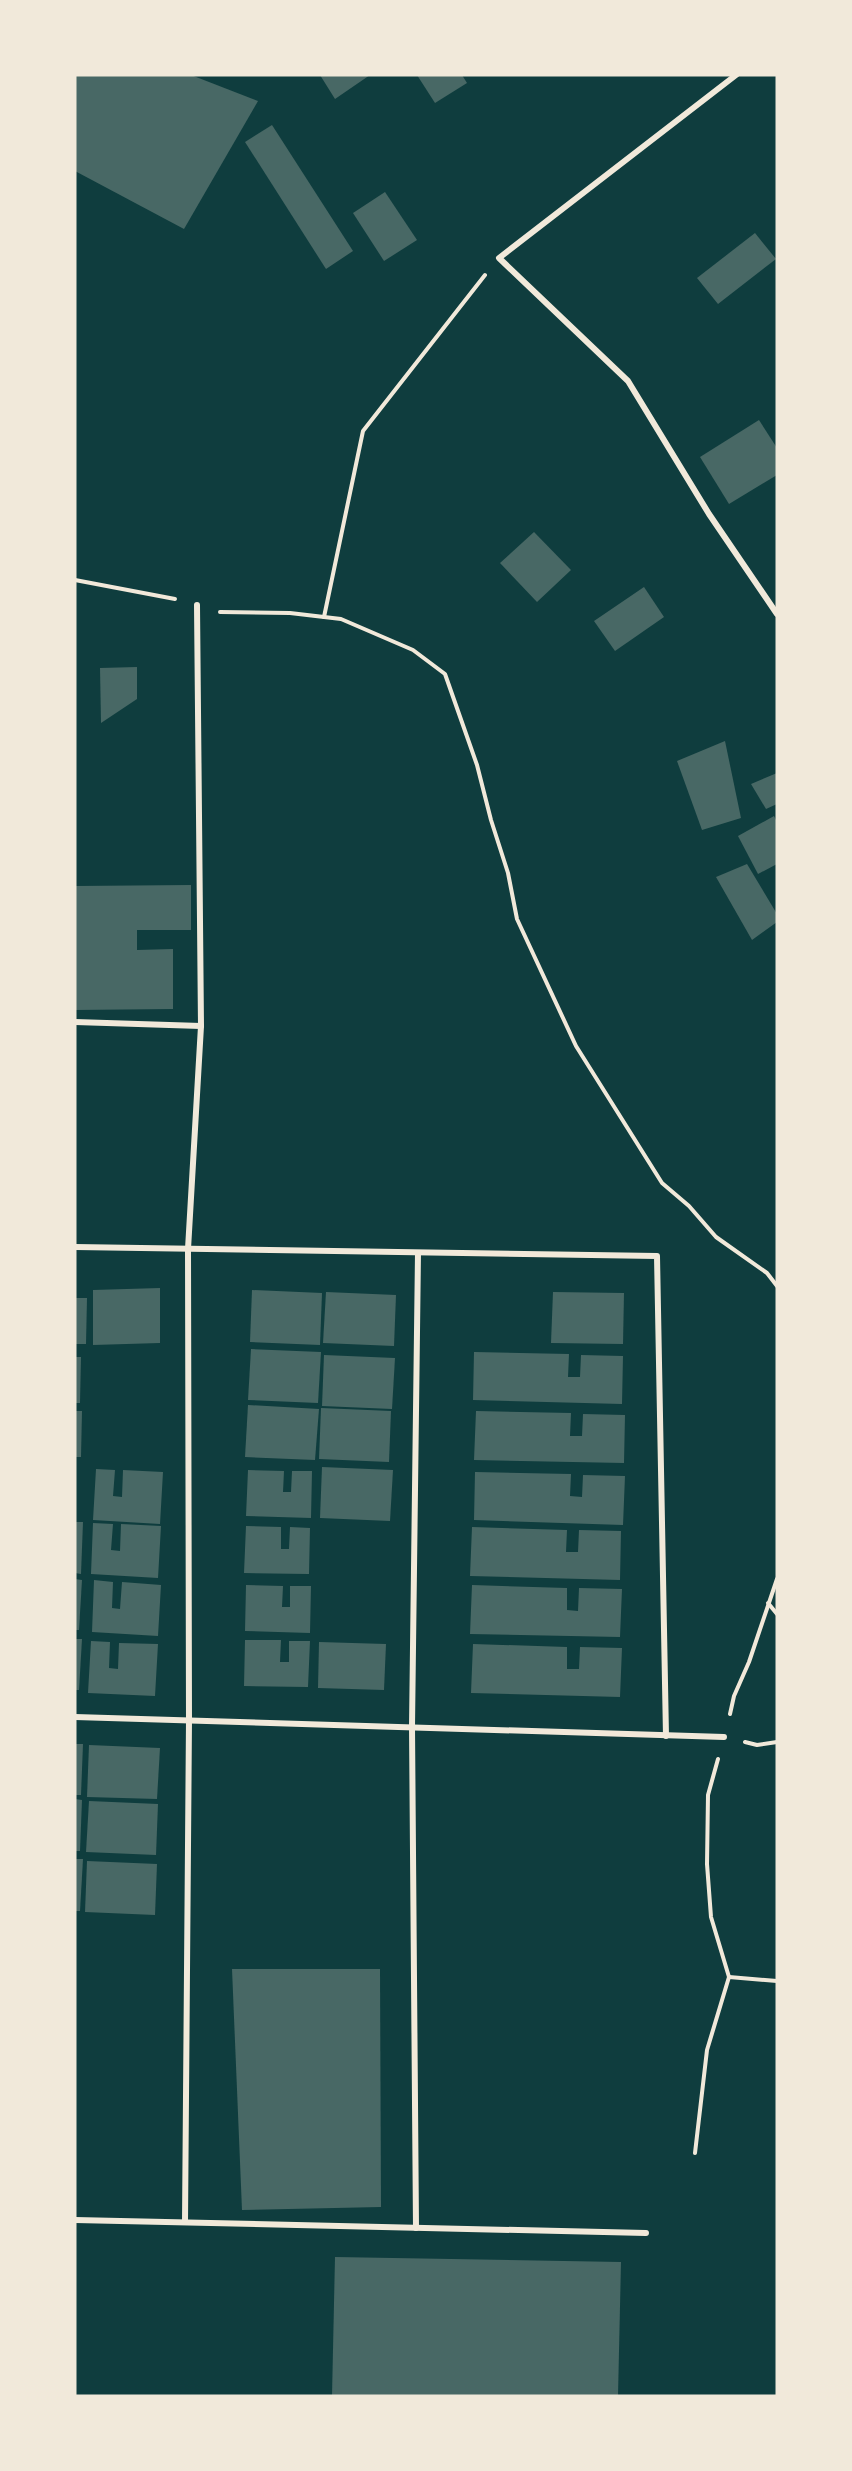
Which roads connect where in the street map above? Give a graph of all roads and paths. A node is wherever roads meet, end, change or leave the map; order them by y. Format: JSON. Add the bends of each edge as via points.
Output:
{"nodes":[{"id":1,"x":736,"y":75,"type":"edge"},
{"id":2,"x":499,"y":258,"type":"junction"},
{"id":3,"x":197,"y":605,"type":"dead end"},
{"id":4,"x":777,"y":614,"type":"edge"},
{"id":5,"x":324,"y":617,"type":"dead end"},
{"id":6,"x":341,"y":619,"type":"dead end"},
{"id":7,"x":75,"y":1022,"type":"edge"},
{"id":8,"x":201,"y":1026,"type":"junction"},
{"id":9,"x":75,"y":1247,"type":"edge"},
{"id":10,"x":188,"y":1249,"type":"junction"},
{"id":11,"x":418,"y":1253,"type":"junction"},
{"id":12,"x":777,"y":1286,"type":"edge"},
{"id":13,"x":777,"y":1579,"type":"edge"},
{"id":14,"x":768,"y":1603,"type":"junction"},
{"id":15,"x":777,"y":1614,"type":"edge"},
{"id":16,"x":75,"y":1717,"type":"edge"},
{"id":17,"x":189,"y":1720,"type":"junction"},
{"id":18,"x":412,"y":1728,"type":"junction"},
{"id":19,"x":666,"y":1736,"type":"junction"},
{"id":20,"x":724,"y":1737,"type":"junction"},
{"id":21,"x":777,"y":1742,"type":"edge"},
{"id":22,"x":729,"y":1977,"type":"junction"},
{"id":23,"x":777,"y":1981,"type":"edge"},
{"id":24,"x":695,"y":2153,"type":"dead end"},
{"id":25,"x":75,"y":2220,"type":"edge"},
{"id":26,"x":185,"y":2222,"type":"junction"},
{"id":27,"x":416,"y":2228,"type":"junction"},
{"id":28,"x":646,"y":2233,"type":"dead end"}],
"edges":[{"from":1,"to":2,"type":"street"},
{"from":2,"to":4,"type":"street","via":[[628,381],[709,514]]},
{"from":2,"to":5,"type":"path","via":[[363,431]]},
{"from":3,"to":8,"type":"street"},
{"from":6,"to":12,"type":"path","via":[[413,650],[444,674],[477,765],[508,873],[517,920],[576,1046],[662,1184],[689,1206],[716,1237],[766,1273]]},
{"from":7,"to":8,"type":"street"},
{"from":8,"to":10,"type":"street"},
{"from":9,"to":10,"type":"street"},
{"from":10,"to":11,"type":"street"},
{"from":10,"to":17,"type":"street"},
{"from":11,"to":18,"type":"street"},
{"from":11,"to":19,"type":"street","via":[[657,1256]]},
{"from":13,"to":14,"type":"path"},
{"from":14,"to":15,"type":"path"},
{"from":14,"to":20,"type":"path","via":[[734,1696]]},
{"from":16,"to":17,"type":"street"},
{"from":17,"to":18,"type":"street"},
{"from":17,"to":26,"type":"street"},
{"from":18,"to":19,"type":"street"},
{"from":18,"to":27,"type":"street"},
{"from":19,"to":20,"type":"street"},
{"from":20,"to":21,"type":"path","via":[[757,1745]]},
{"from":20,"to":22,"type":"path","via":[[708,1795],[707,1864],[711,1917]]},
{"from":22,"to":23,"type":"path"},
{"from":22,"to":24,"type":"path","via":[[707,2050]]},
{"from":25,"to":26,"type":"street"},
{"from":26,"to":27,"type":"street"},
{"from":27,"to":28,"type":"street"}]}
